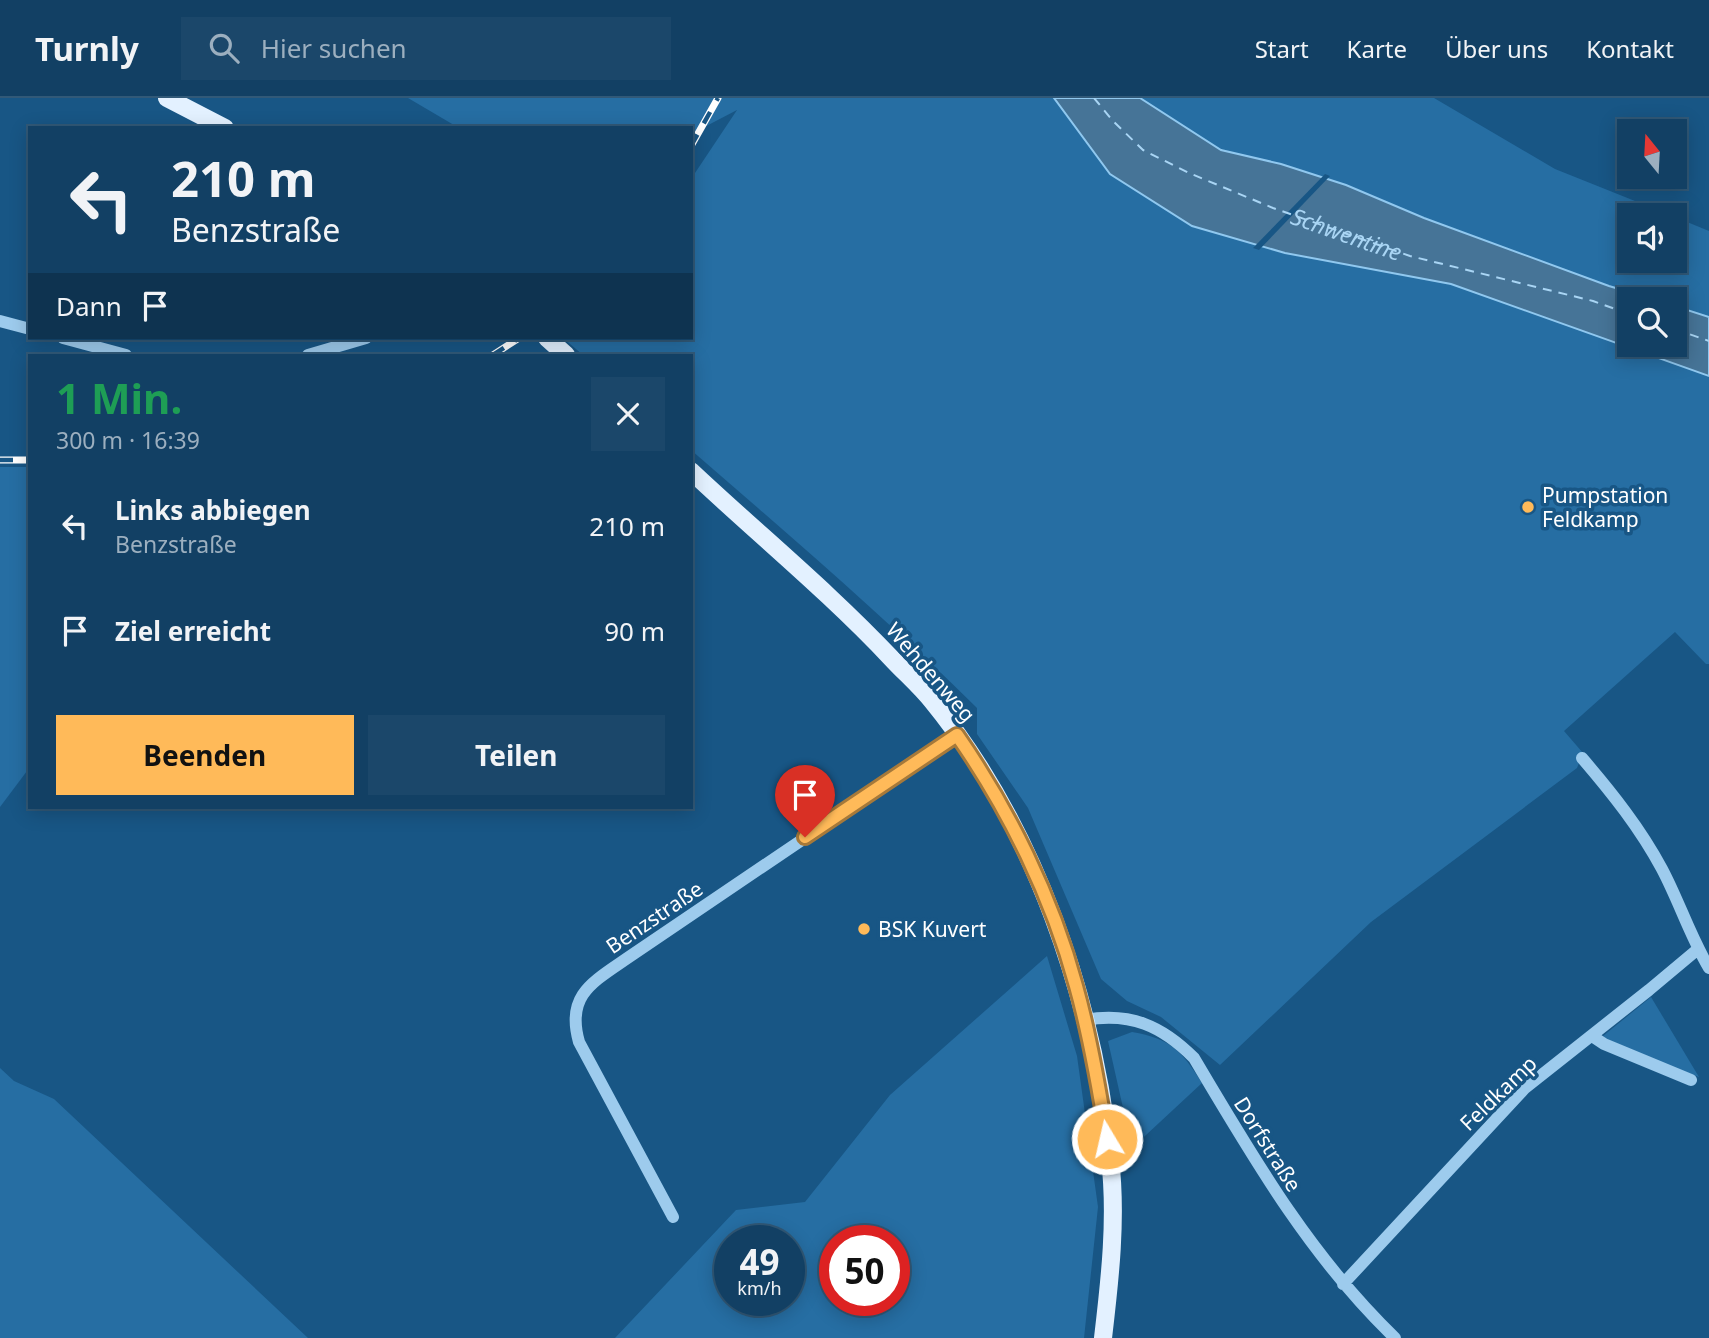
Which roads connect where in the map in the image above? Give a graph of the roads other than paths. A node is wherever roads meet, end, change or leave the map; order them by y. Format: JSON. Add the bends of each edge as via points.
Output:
{"nodes":[{"id":1,"x":167,"y":98,"type":"edge"},
{"id":2,"x":221,"y":126,"type":"edge"},
{"id":3,"x":0,"y":321,"type":"edge"},
{"id":4,"x":28,"y":328,"type":"edge"},
{"id":5,"x":70,"y":340,"type":"edge"},
{"id":6,"x":359,"y":340,"type":"edge"},
{"id":7,"x":549,"y":340,"type":"edge"},
{"id":8,"x":122,"y":354,"type":"edge"},
{"id":9,"x":311,"y":354,"type":"edge"},
{"id":10,"x":565,"y":354,"type":"edge"},
{"id":11,"x":693,"y":473,"type":"edge"},
{"id":12,"x":957,"y":735,"type":"junction"},
{"id":13,"x":1582,"y":758,"type":"dead end"},
{"id":14,"x":1698,"y":949,"type":"junction"},
{"id":15,"x":1709,"y":968,"type":"edge"},
{"id":16,"x":1085,"y":1020,"type":"junction"},
{"id":17,"x":1592,"y":1036,"type":"junction"},
{"id":18,"x":1691,"y":1080,"type":"dead end"},
{"id":19,"x":673,"y":1217,"type":"dead end"},
{"id":20,"x":1343,"y":1284,"type":"junction"},
{"id":21,"x":1103,"y":1338,"type":"edge"},
{"id":22,"x":1395,"y":1338,"type":"edge"}],
"edges":[{"from":1,"to":2,"type":"main road"},
{"from":3,"to":4,"type":"street"},
{"from":5,"to":8,"type":"street"},
{"from":6,"to":9,"type":"street"},
{"from":7,"to":10,"type":"main road"},
{"from":11,"to":12,"type":"main road","name":"Wehdenweg","via":[[859,624],[932,701]]},
{"from":12,"to":16,"type":"main road","name":"Wehdenweg","via":[[1008,816],[1070,965]]},
{"from":12,"to":19,"type":"street","name":"Benzstraße","via":[[585,989],[575,1007],[579,1042]]},
{"from":13,"to":14,"type":"street","via":[[1641,834]]},
{"from":14,"to":15,"type":"street"},
{"from":14,"to":17,"type":"street","name":"Feldkamp"},
{"from":16,"to":20,"type":"street","name":"Dorfstraße","via":[[1108,1016],[1137,1021],[1176,1040],[1194,1058],[1282,1203]]},
{"from":16,"to":21,"type":"main road","name":"Wehdenweg","via":[[1110,1160],[1112,1216]]},
{"from":17,"to":18,"type":"street"},
{"from":17,"to":20,"type":"street","name":"Feldkamp","via":[[1525,1088]]},
{"from":20,"to":22,"type":"street","name":"Dorfstraße"}]}
